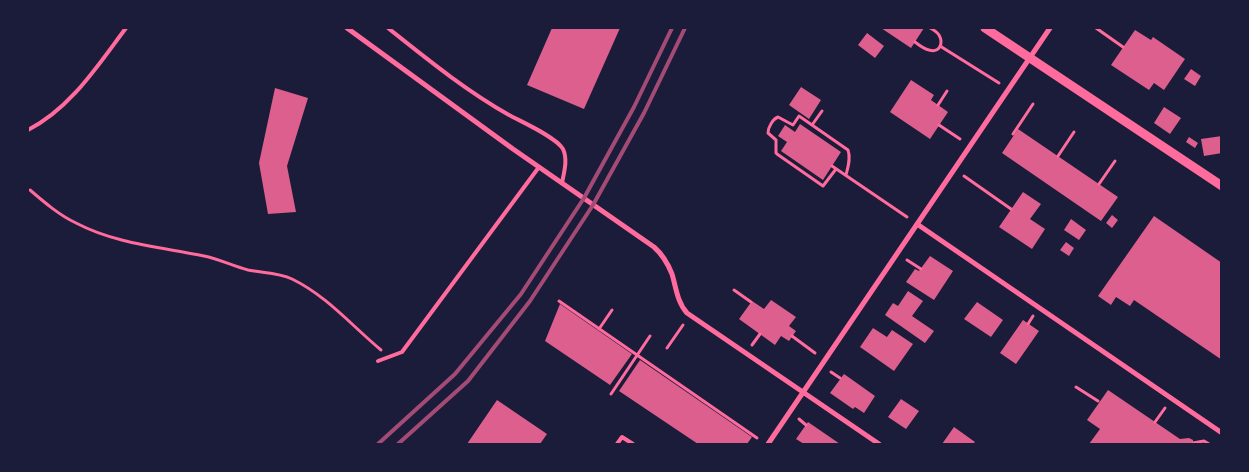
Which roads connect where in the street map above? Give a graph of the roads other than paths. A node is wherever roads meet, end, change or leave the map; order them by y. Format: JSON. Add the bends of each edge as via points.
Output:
{"nodes":[{"id":1,"x":126,"y":28,"type":"edge"},
{"id":2,"x":347,"y":28,"type":"edge"},
{"id":3,"x":388,"y":28,"type":"edge"},
{"id":4,"x":985,"y":28,"type":"edge"},
{"id":5,"x":1050,"y":28,"type":"edge"},
{"id":6,"x":1030,"y":57,"type":"junction"},
{"id":7,"x":28,"y":130,"type":"edge"},
{"id":8,"x":539,"y":167,"type":"junction"},
{"id":9,"x":562,"y":183,"type":"junction"},
{"id":10,"x":1222,"y":186,"type":"edge"},
{"id":11,"x":917,"y":224,"type":"junction"},
{"id":12,"x":378,"y":361,"type":"dead end"},
{"id":13,"x":803,"y":392,"type":"junction"},
{"id":14,"x":1222,"y":433,"type":"edge"},
{"id":15,"x":617,"y":444,"type":"edge"},
{"id":16,"x":633,"y":444,"type":"edge"},
{"id":17,"x":768,"y":444,"type":"edge"},
{"id":18,"x":879,"y":444,"type":"edge"}],
"edges":[{"from":1,"to":7,"type":"lane","via":[[69,99]]},
{"from":2,"to":8,"type":"street"},
{"from":3,"to":9,"type":"lane","via":[[470,92],[552,139],[563,149],[566,167]]},
{"from":4,"to":6,"type":"street"},
{"from":5,"to":6,"type":"street"},
{"from":6,"to":10,"type":"street"},
{"from":6,"to":11,"type":"street"},
{"from":8,"to":9,"type":"street"},
{"from":8,"to":12,"type":"lane","via":[[402,352]]},
{"from":9,"to":13,"type":"street","via":[[658,250],[665,259],[680,303],[687,312]]},
{"from":11,"to":13,"type":"street"},
{"from":11,"to":14,"type":"street"},
{"from":13,"to":17,"type":"street"},
{"from":13,"to":18,"type":"street"},
{"from":15,"to":16,"type":"lane","via":[[622,437]]}]}
